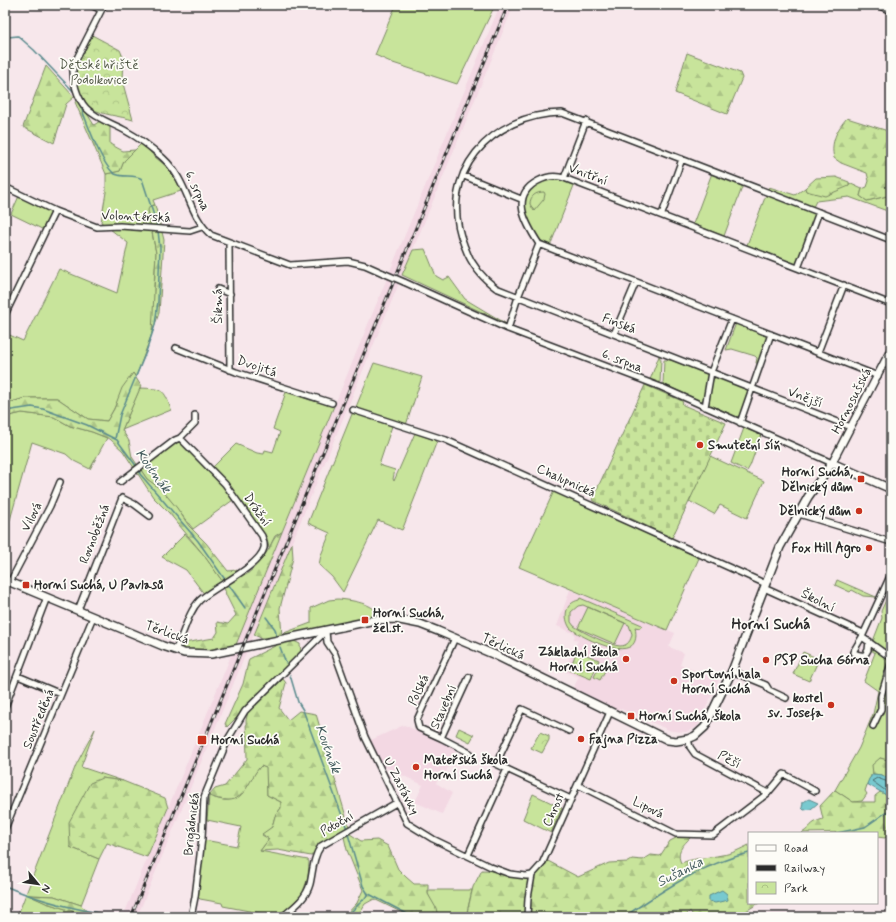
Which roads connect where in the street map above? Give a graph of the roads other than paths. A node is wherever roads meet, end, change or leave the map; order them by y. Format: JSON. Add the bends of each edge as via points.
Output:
{"nodes":[{"id":1,"x":7,"y":5,"type":"edge"},
{"id":2,"x":91,"y":5,"type":"edge"},
{"id":3,"x":104,"y":5,"type":"edge"},
{"id":4,"x":878,"y":5,"type":"edge"},
{"id":5,"x":5,"y":9,"type":"edge"},
{"id":6,"x":101,"y":10,"type":"junction"},
{"id":7,"x":891,"y":11,"type":"edge"},
{"id":8,"x":586,"y":121,"type":"junction"},
{"id":9,"x":682,"y":159,"type":"junction"},
{"id":10,"x":464,"y":176,"type":"junction"},
{"id":11,"x":564,"y":178,"type":"junction"},
{"id":12,"x":5,"y":187,"type":"edge"},
{"id":13,"x":521,"y":199,"type":"junction"},
{"id":14,"x":55,"y":210,"type":"junction"},
{"id":15,"x":820,"y":212,"type":"junction"},
{"id":16,"x":662,"y":214,"type":"junction"},
{"id":17,"x":202,"y":227,"type":"junction"},
{"id":18,"x":891,"y":240,"type":"edge"},
{"id":19,"x":229,"y":242,"type":"junction"},
{"id":20,"x":539,"y":244,"type":"junction"},
{"id":21,"x":798,"y":268,"type":"junction"},
{"id":22,"x":636,"y":282,"type":"junction"},
{"id":23,"x":844,"y":286,"type":"junction"},
{"id":24,"x":218,"y":289,"type":"dead end"},
{"id":25,"x":230,"y":294,"type":"junction"},
{"id":26,"x":518,"y":297,"type":"junction"},
{"id":27,"x":891,"y":304,"type":"edge"},
{"id":28,"x":5,"y":315,"type":"edge"},
{"id":29,"x":732,"y":319,"type":"junction"},
{"id":30,"x":508,"y":329,"type":"junction"},
{"id":31,"x":614,"y":334,"type":"junction"},
{"id":32,"x":771,"y":334,"type":"junction"},
{"id":33,"x":176,"y":348,"type":"dead end"},
{"id":34,"x":891,"y":349,"type":"edge"},
{"id":35,"x":818,"y":352,"type":"junction"},
{"id":36,"x":230,"y":370,"type":"junction"},
{"id":37,"x":711,"y":372,"type":"junction"},
{"id":38,"x":878,"y":376,"type":"junction"},
{"id":39,"x":752,"y":388,"type":"junction"},
{"id":40,"x":332,"y":403,"type":"dead end"},
{"id":41,"x":704,"y":407,"type":"junction"},
{"id":42,"x":353,"y":410,"type":"dead end"},
{"id":43,"x":194,"y":415,"type":"dead end"},
{"id":44,"x":740,"y":423,"type":"junction"},
{"id":45,"x":851,"y":427,"type":"junction"},
{"id":46,"x":180,"y":438,"type":"junction"},
{"id":47,"x":832,"y":463,"type":"junction"},
{"id":48,"x":60,"y":482,"type":"dead end"},
{"id":49,"x":120,"y":482,"type":"dead end"},
{"id":50,"x":891,"y":489,"type":"edge"},
{"id":51,"x":799,"y":514,"type":"junction"},
{"id":52,"x":150,"y":516,"type":"dead end"},
{"id":53,"x":891,"y":542,"type":"edge"},
{"id":54,"x":891,"y":574,"type":"edge"},
{"id":55,"x":8,"y":581,"type":"edge"},
{"id":56,"x":765,"y":586,"type":"junction"},
{"id":57,"x":47,"y":597,"type":"junction"},
{"id":58,"x":78,"y":610,"type":"junction"},
{"id":59,"x":93,"y":617,"type":"junction"},
{"id":60,"x":326,"y":631,"type":"junction"},
{"id":61,"x":862,"y":635,"type":"junction"},
{"id":62,"x":455,"y":638,"type":"junction"},
{"id":63,"x":868,"y":642,"type":"junction"},
{"id":64,"x":176,"y":650,"type":"junction"},
{"id":65,"x":891,"y":658,"type":"edge"},
{"id":66,"x":891,"y":663,"type":"edge"},
{"id":67,"x":732,"y":671,"type":"junction"},
{"id":68,"x":18,"y":676,"type":"junction"},
{"id":69,"x":469,"y":678,"type":"dead end"},
{"id":70,"x":61,"y":694,"type":"junction"},
{"id":71,"x":786,"y":698,"type":"dead end"},
{"id":72,"x":5,"y":707,"type":"edge"},
{"id":73,"x":610,"y":712,"type":"junction"},
{"id":74,"x":873,"y":726,"type":"dead end"},
{"id":75,"x":569,"y":730,"type":"dead end"},
{"id":76,"x":441,"y":738,"type":"junction"},
{"id":77,"x":688,"y":739,"type":"junction"},
{"id":78,"x":470,"y":753,"type":"dead end"},
{"id":79,"x":507,"y":769,"type":"junction"},
{"id":80,"x":578,"y":785,"type":"junction"},
{"id":81,"x":815,"y":792,"type":"dead end"},
{"id":82,"x":768,"y":793,"type":"junction"},
{"id":83,"x":571,"y":799,"type":"junction"},
{"id":84,"x":396,"y":803,"type":"junction"},
{"id":85,"x":5,"y":829,"type":"edge"},
{"id":86,"x":468,"y":855,"type":"junction"},
{"id":87,"x":532,"y":875,"type":"junction"},
{"id":88,"x":191,"y":917,"type":"edge"},
{"id":89,"x":282,"y":917,"type":"edge"},
{"id":90,"x":527,"y":917,"type":"edge"}],
"edges":[{"from":1,"to":5,"type":"street"},
{"from":2,"to":6,"type":"street"},
{"from":3,"to":6,"type":"street","name":"6. srpna"},
{"from":4,"to":7,"type":"street"},
{"from":6,"to":17,"type":"street","name":"6. srpna","via":[[73,66],[73,78],[79,96],[87,110],[141,140],[175,170],[184,184]]},
{"from":8,"to":9,"type":"street","name":"Finská"},
{"from":8,"to":10,"type":"street","name":"Finská","via":[[562,113],[543,113],[527,117],[501,129],[484,143],[474,155]]},
{"from":8,"to":11,"type":"street"},
{"from":9,"to":15,"type":"street","name":"Finská"},
{"from":9,"to":16,"type":"street"},
{"from":10,"to":13,"type":"street"},
{"from":10,"to":26,"type":"street","name":"Finská","via":[[458,192],[456,212],[459,234],[467,253],[487,282]]},
{"from":11,"to":13,"type":"street","name":"Vnitřní","via":[[557,176],[541,179],[530,186]]},
{"from":11,"to":16,"type":"street","name":"Vnitřní"},
{"from":12,"to":14,"type":"street","name":"Volontérská"},
{"from":13,"to":20,"type":"street","via":[[528,226]]},
{"from":14,"to":17,"type":"street","name":"Volontérská","via":[[97,227],[190,231]]},
{"from":14,"to":28,"type":"street"},
{"from":15,"to":18,"type":"street","name":"Finská"},
{"from":15,"to":21,"type":"street"},
{"from":16,"to":21,"type":"street","name":"Vnitřní"},
{"from":17,"to":19,"type":"street","name":"6. srpna","via":[[210,235]]},
{"from":19,"to":25,"type":"street","name":"Šikmá"},
{"from":19,"to":30,"type":"street","name":"6. srpna","bridge":true,"via":[[290,265],[348,261],[365,265]]},
{"from":20,"to":22,"type":"street"},
{"from":20,"to":26,"type":"street"},
{"from":21,"to":23,"type":"street","name":"Vnitřní"},
{"from":22,"to":29,"type":"street"},
{"from":22,"to":31,"type":"street"},
{"from":23,"to":27,"type":"street","name":"Vnitřní"},
{"from":23,"to":35,"type":"street"},
{"from":24,"to":25,"type":"street"},
{"from":25,"to":36,"type":"street","name":"Šikmá"},
{"from":26,"to":30,"type":"street"},
{"from":26,"to":31,"type":"street","name":"Finská"},
{"from":29,"to":32,"type":"street"},
{"from":29,"to":37,"type":"street"},
{"from":30,"to":41,"type":"street","name":"6. srpna","via":[[661,387]]},
{"from":31,"to":37,"type":"street","name":"Finská"},
{"from":32,"to":35,"type":"street"},
{"from":32,"to":39,"type":"street"},
{"from":33,"to":36,"type":"street","name":"Dvojitá"},
{"from":34,"to":38,"type":"street","name":"Hornosušská"},
{"from":35,"to":38,"type":"street"},
{"from":36,"to":40,"type":"street","name":"Dvojitá"},
{"from":37,"to":39,"type":"street","name":"Vnější"},
{"from":37,"to":41,"type":"street"},
{"from":38,"to":45,"type":"street","name":"Hornosušská"},
{"from":39,"to":44,"type":"street"},
{"from":39,"to":45,"type":"street","name":"Vnější"},
{"from":41,"to":44,"type":"street","name":"6. srpna"},
{"from":42,"to":56,"type":"street","name":"Chalupnická","via":[[446,440]]},
{"from":43,"to":46,"type":"street","via":[[195,423]]},
{"from":44,"to":47,"type":"street","name":"6. srpna"},
{"from":45,"to":47,"type":"street","name":"Hornosušská"},
{"from":46,"to":49,"type":"street"},
{"from":46,"to":64,"type":"street","name":"Drážní","via":[[225,484],[265,543],[259,556],[200,601]]},
{"from":47,"to":50,"type":"main road"},
{"from":47,"to":51,"type":"main road"},
{"from":48,"to":55,"type":"street","name":"Vilová","via":[[50,506]]},
{"from":51,"to":53,"type":"street"},
{"from":51,"to":56,"type":"main road","via":[[780,547]]},
{"from":52,"to":58,"type":"street","name":"Rovnoběžná","via":[[122,498]]},
{"from":54,"to":61,"type":"street"},
{"from":55,"to":57,"type":"main road","name":"Těrlická"},
{"from":56,"to":61,"type":"street","name":"Školní"},
{"from":56,"to":67,"type":"main road"},
{"from":57,"to":58,"type":"main road","name":"Těrlická"},
{"from":57,"to":68,"type":"street"},
{"from":58,"to":59,"type":"main road","name":"Těrlická"},
{"from":59,"to":64,"type":"main road","name":"Těrlická"},
{"from":59,"to":70,"type":"street","name":"Soustředěná"},
{"from":60,"to":62,"type":"main road","name":"Těrlická","via":[[366,622],[395,619],[420,624]]},
{"from":60,"to":64,"type":"main road","name":"Těrlická","via":[[211,654],[192,654]]},
{"from":60,"to":84,"type":"street","name":"U Zastávky","via":[[327,642],[365,736]]},
{"from":60,"to":88,"type":"street","name":"Brigádnická","via":[[245,711],[228,739],[204,796],[202,838]]},
{"from":61,"to":63,"type":"street","name":"Školní"},
{"from":61,"to":63,"type":"street","via":[[853,652],[865,655]]},
{"from":62,"to":73,"type":"main road","name":"Těrlická"},
{"from":62,"to":76,"type":"street","name":"Polská","via":[[416,720],[419,728]]},
{"from":63,"to":65,"type":"street","name":"Školní"},
{"from":66,"to":74,"type":"street","via":[[881,696],[881,709]]},
{"from":67,"to":71,"type":"street","via":[[766,685],[769,690]]},
{"from":67,"to":77,"type":"main road","via":[[705,727],[696,736]]},
{"from":68,"to":70,"type":"street"},
{"from":68,"to":72,"type":"street"},
{"from":69,"to":76,"type":"street","name":"Stavební"},
{"from":70,"to":85,"type":"street","name":"Soustředěná"},
{"from":73,"to":77,"type":"main road","name":"Těrlická","via":[[668,740]]},
{"from":73,"to":80,"type":"street","name":"Chrost"},
{"from":75,"to":79,"type":"street","via":[[522,709],[496,764]]},
{"from":76,"to":78,"type":"street","name":"Stavební"},
{"from":77,"to":82,"type":"street","name":"Pěší","via":[[695,754]]},
{"from":79,"to":83,"type":"street"},
{"from":79,"to":86,"type":"street"},
{"from":80,"to":82,"type":"street","name":"Lipová","via":[[676,834],[713,835]]},
{"from":80,"to":83,"type":"street","name":"Chrost"},
{"from":81,"to":82,"type":"street","via":[[784,774]]},
{"from":83,"to":87,"type":"street","name":"Chrost","via":[[542,864]]},
{"from":84,"to":86,"type":"street","name":"U Zastávky","via":[[411,827]]},
{"from":84,"to":89,"type":"street","name":"Potoční","via":[[321,846],[315,857],[304,897]]},
{"from":86,"to":87,"type":"street","name":"U Zastávky","via":[[502,872]]},
{"from":87,"to":90,"type":"street","name":"Chrost"}]}
